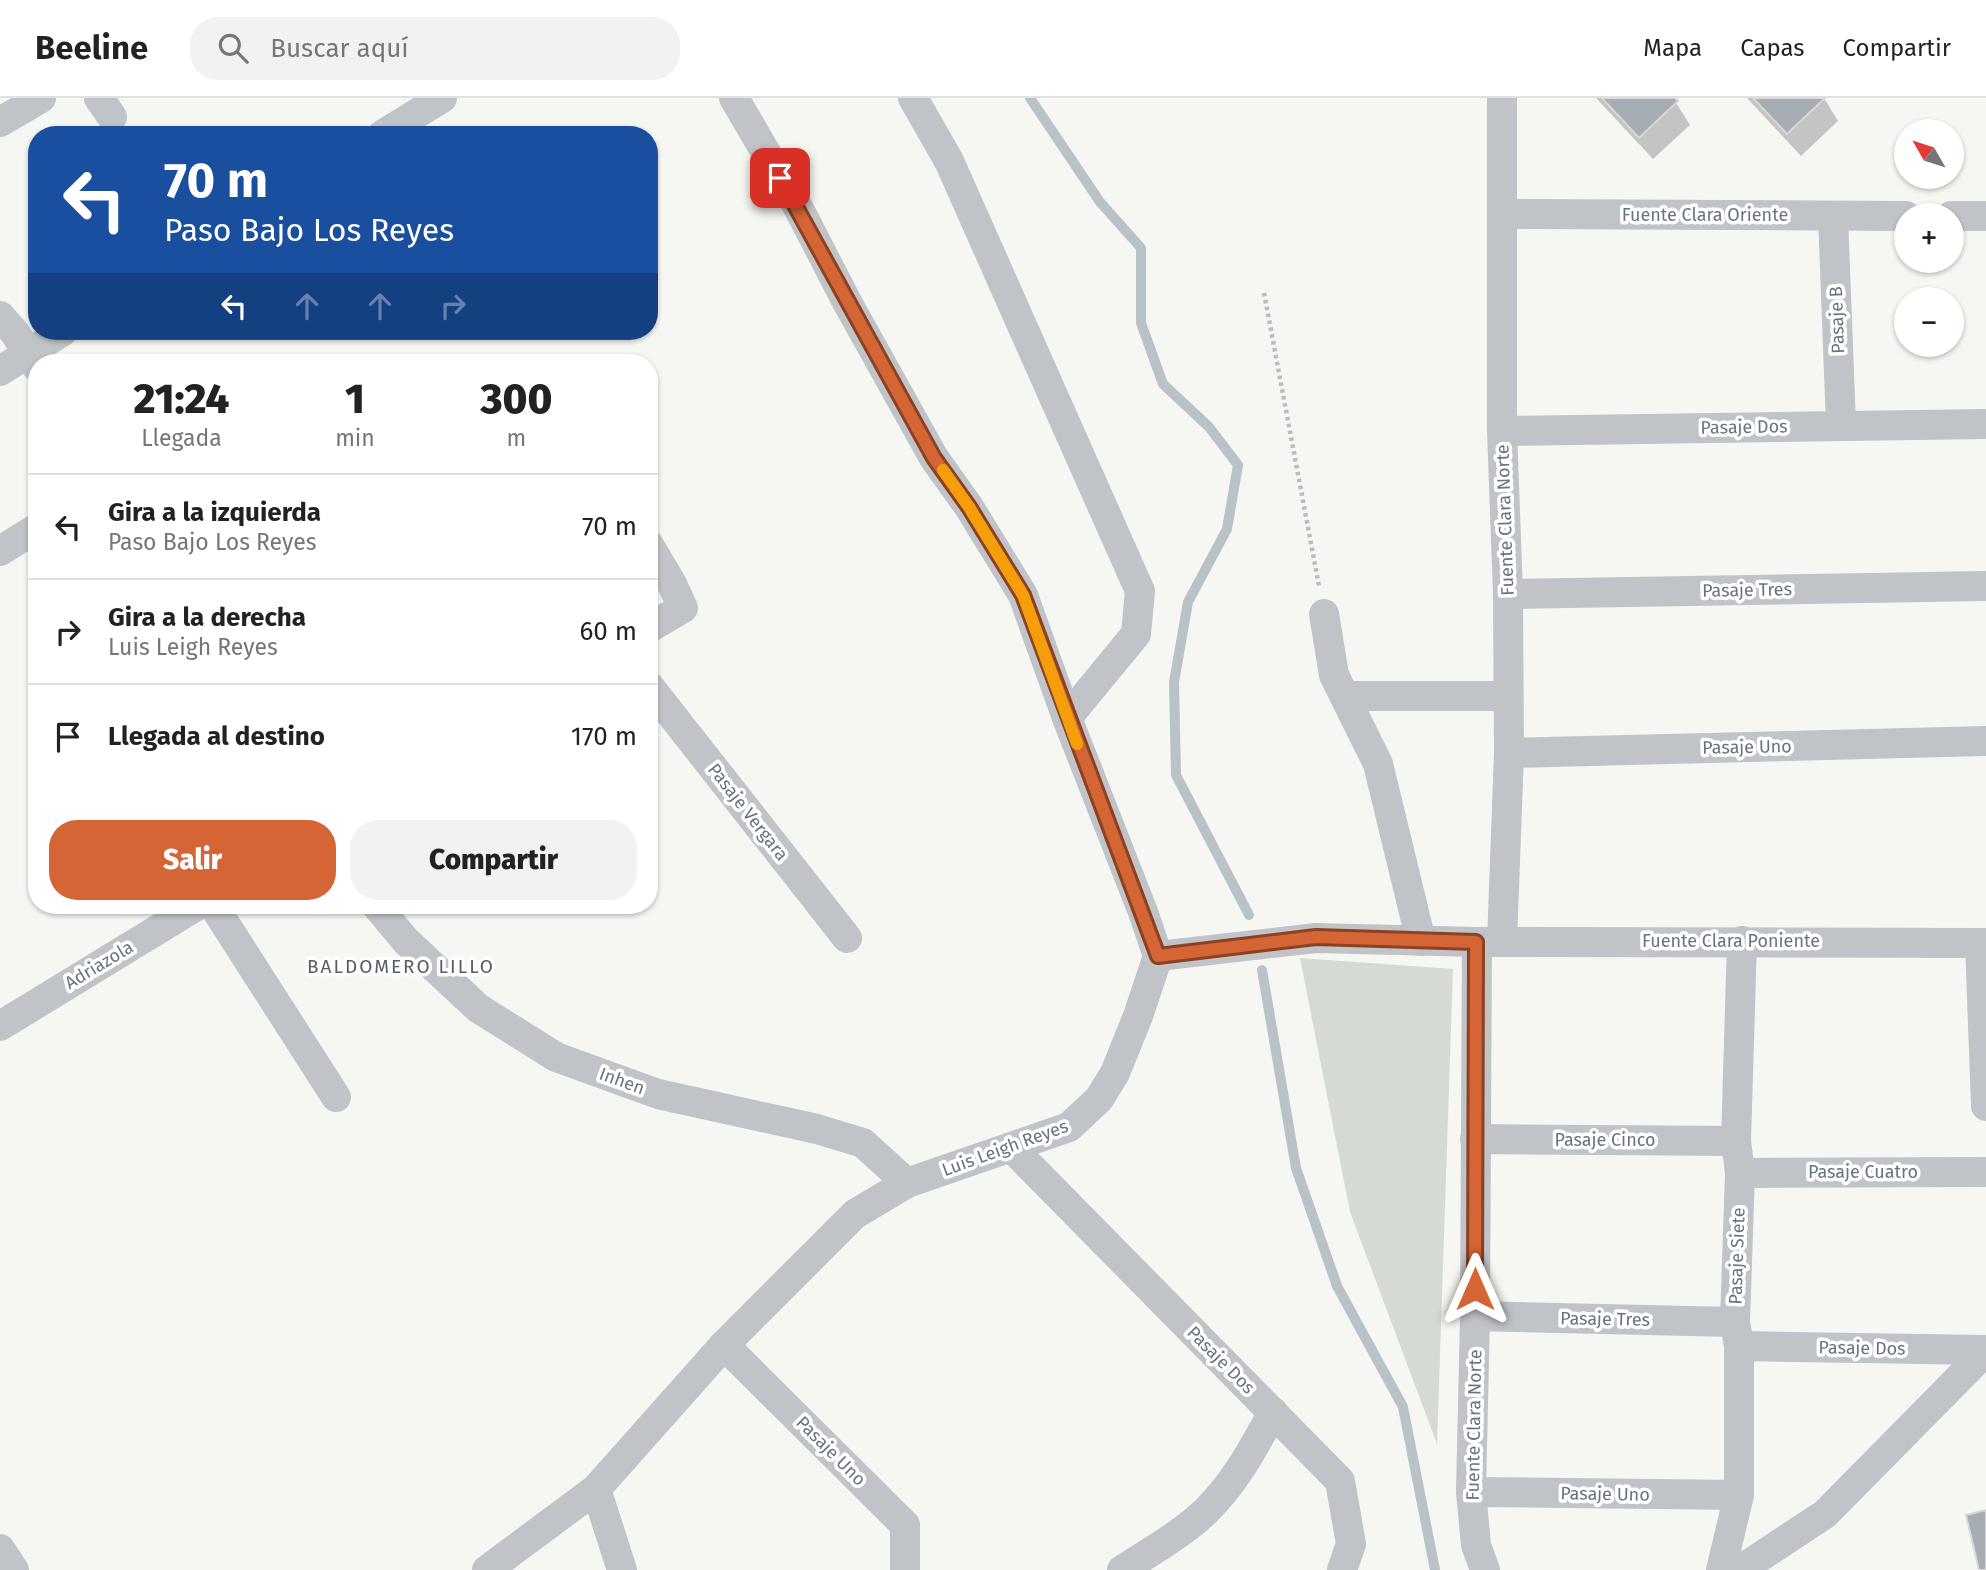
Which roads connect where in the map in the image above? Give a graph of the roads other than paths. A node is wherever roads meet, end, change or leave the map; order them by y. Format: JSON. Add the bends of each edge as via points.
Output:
{"nodes":[{"id":1,"x":41,"y":98,"type":"edge"},
{"id":2,"x":442,"y":98,"type":"edge"},
{"id":3,"x":734,"y":98,"type":"edge"},
{"id":4,"x":913,"y":98,"type":"edge"},
{"id":5,"x":1502,"y":98,"type":"edge"},
{"id":6,"x":0,"y":122,"type":"edge"},
{"id":7,"x":397,"y":126,"type":"edge"},
{"id":8,"x":1504,"y":214,"type":"junction"},
{"id":9,"x":1986,"y":215,"type":"edge"},
{"id":10,"x":1833,"y":216,"type":"junction"},
{"id":11,"x":1894,"y":216,"type":"edge"},
{"id":12,"x":1964,"y":216,"type":"edge"},
{"id":13,"x":0,"y":316,"type":"edge"},
{"id":14,"x":54,"y":340,"type":"edge"},
{"id":15,"x":28,"y":354,"type":"edge"},
{"id":16,"x":39,"y":354,"type":"edge"},
{"id":17,"x":28,"y":362,"type":"edge"},
{"id":18,"x":0,"y":372,"type":"edge"},
{"id":19,"x":1986,"y":424,"type":"edge"},
{"id":20,"x":1841,"y":425,"type":"junction"},
{"id":21,"x":1502,"y":431,"type":"junction"},
{"id":22,"x":28,"y":534,"type":"edge"},
{"id":23,"x":0,"y":551,"type":"edge"},
{"id":24,"x":658,"y":560,"type":"edge"},
{"id":25,"x":1986,"y":586,"type":"edge"},
{"id":26,"x":1508,"y":594,"type":"junction"},
{"id":27,"x":1324,"y":614,"type":"road end"},
{"id":28,"x":658,"y":623,"type":"edge"},
{"id":29,"x":1345,"y":696,"type":"junction"},
{"id":30,"x":1508,"y":696,"type":"junction"},
{"id":31,"x":658,"y":697,"type":"edge"},
{"id":32,"x":1067,"y":718,"type":"junction"},
{"id":33,"x":1986,"y":741,"type":"edge"},
{"id":34,"x":1509,"y":752,"type":"junction"},
{"id":35,"x":183,"y":914,"type":"edge"},
{"id":36,"x":219,"y":914,"type":"edge"},
{"id":37,"x":384,"y":914,"type":"edge"},
{"id":38,"x":847,"y":938,"type":"dead end"},
{"id":39,"x":1421,"y":941,"type":"junction"},
{"id":40,"x":1742,"y":941,"type":"junction"},
{"id":41,"x":1489,"y":942,"type":"junction"},
{"id":42,"x":1983,"y":943,"type":"edge"},
{"id":43,"x":1158,"y":956,"type":"junction"},
{"id":44,"x":0,"y":1026,"type":"edge"},
{"id":45,"x":335,"y":1097,"type":"dead end"},
{"id":46,"x":1986,"y":1106,"type":"edge"},
{"id":47,"x":1475,"y":1139,"type":"junction"},
{"id":48,"x":1736,"y":1141,"type":"junction"},
{"id":49,"x":1012,"y":1149,"type":"junction"},
{"id":50,"x":1986,"y":1172,"type":"edge"},
{"id":51,"x":1740,"y":1173,"type":"junction"},
{"id":52,"x":907,"y":1183,"type":"junction"},
{"id":53,"x":1475,"y":1316,"type":"junction"},
{"id":54,"x":1737,"y":1334,"type":"junction"},
{"id":55,"x":724,"y":1345,"type":"junction"},
{"id":56,"x":1986,"y":1351,"type":"edge"},
{"id":57,"x":1273,"y":1412,"type":"junction"},
{"id":58,"x":596,"y":1489,"type":"junction"},
{"id":59,"x":1471,"y":1492,"type":"junction"},
{"id":60,"x":1739,"y":1495,"type":"junction"},
{"id":61,"x":0,"y":1549,"type":"edge"},
{"id":62,"x":14,"y":1570,"type":"edge"},
{"id":63,"x":488,"y":1570,"type":"edge"},
{"id":64,"x":622,"y":1570,"type":"edge"},
{"id":65,"x":905,"y":1570,"type":"edge"},
{"id":66,"x":1122,"y":1570,"type":"edge"},
{"id":67,"x":1342,"y":1570,"type":"edge"},
{"id":68,"x":1485,"y":1570,"type":"edge"},
{"id":69,"x":1721,"y":1570,"type":"edge"},
{"id":70,"x":1740,"y":1570,"type":"edge"}],
"edges":[{"from":1,"to":6,"type":"street"},
{"from":2,"to":7,"type":"street"},
{"from":3,"to":32,"type":"street","via":[[934,458],[1023,595]]},
{"from":4,"to":32,"type":"street","via":[[949,161],[1140,590],[1136,634]]},
{"from":5,"to":8,"type":"street","name":"Fuente Clara Norte"},
{"from":8,"to":10,"type":"street","name":"Fuente Clara Oriente"},
{"from":8,"to":21,"type":"street","name":"Fuente Clara Norte"},
{"from":9,"to":12,"type":"street"},
{"from":10,"to":11,"type":"street","name":"Fuente Clara Oriente"},
{"from":10,"to":20,"type":"street","name":"Pasaje B"},
{"from":13,"to":15,"type":"street"},
{"from":14,"to":16,"type":"street"},
{"from":17,"to":18,"type":"street"},
{"from":19,"to":20,"type":"street","name":"Pasaje Dos"},
{"from":20,"to":21,"type":"street","name":"Pasaje Dos"},
{"from":21,"to":26,"type":"street","name":"Fuente Clara Norte"},
{"from":22,"to":23,"type":"street"},
{"from":24,"to":28,"type":"street","via":[[683,608]]},
{"from":25,"to":26,"type":"street","name":"Pasaje Tres"},
{"from":26,"to":30,"type":"street","name":"Fuente Clara Norte"},
{"from":27,"to":29,"type":"street","via":[[1334,675]]},
{"from":29,"to":30,"type":"street"},
{"from":29,"to":39,"type":"street","via":[[1378,764]]},
{"from":30,"to":34,"type":"street","name":"Fuente Clara Norte"},
{"from":31,"to":38,"type":"street","name":"Pasaje Vergara"},
{"from":32,"to":43,"type":"street"},
{"from":33,"to":34,"type":"street","name":"Pasaje Uno"},
{"from":34,"to":41,"type":"street","name":"Fuente Clara Norte"},
{"from":35,"to":44,"type":"street","name":"Adriazola"},
{"from":36,"to":45,"type":"street"},
{"from":37,"to":52,"type":"street","name":"Inhen","via":[[478,1008],[556,1057],[657,1094],[863,1143]]},
{"from":39,"to":41,"type":"street","name":"Fuente Clara Poniente"},
{"from":39,"to":43,"type":"street","name":"Fuente Clara Poniente","via":[[1316,937]]},
{"from":40,"to":41,"type":"street","name":"Fuente Clara Poniente"},
{"from":40,"to":42,"type":"street","name":"Fuente Clara Poniente"},
{"from":40,"to":48,"type":"street","name":"Pasaje Siete"},
{"from":41,"to":47,"type":"street","name":"Fuente Clara Norte"},
{"from":42,"to":46,"type":"street"},
{"from":43,"to":49,"type":"street","name":"Luis Leigh Reyes","via":[[1119,1061],[1099,1098],[1069,1127]]},
{"from":47,"to":48,"type":"street","name":"Pasaje Cinco"},
{"from":47,"to":53,"type":"street","name":"Fuente Clara Norte"},
{"from":48,"to":51,"type":"street","name":"Pasaje Siete"},
{"from":49,"to":52,"type":"street","name":"Luis Leigh Reyes"},
{"from":49,"to":57,"type":"street","name":"Pasaje Dos"},
{"from":50,"to":51,"type":"street","name":"Pasaje Cuatro"},
{"from":51,"to":54,"type":"street","name":"Pasaje Siete"},
{"from":52,"to":55,"type":"street","name":"Luis Leigh Reyes","via":[[855,1214]]},
{"from":53,"to":54,"type":"street","name":"Pasaje Tres"},
{"from":53,"to":59,"type":"street","name":"Fuente Clara Norte"},
{"from":54,"to":56,"type":"street","name":"Pasaje Dos"},
{"from":54,"to":60,"type":"street","name":"Pasaje Siete"},
{"from":55,"to":58,"type":"street","name":"Luis Leigh Reyes"},
{"from":55,"to":65,"type":"street","name":"Pasaje Uno","via":[[905,1525]]},
{"from":56,"to":70,"type":"street","via":[[1825,1514]]},
{"from":57,"to":66,"type":"street","via":[[1239,1472],[1206,1511]]},
{"from":57,"to":67,"type":"street","via":[[1340,1481],[1351,1544]]},
{"from":58,"to":63,"type":"street","name":"Luis Leigh Reyes"},
{"from":58,"to":64,"type":"street"},
{"from":59,"to":60,"type":"street","name":"Pasaje Uno"},
{"from":59,"to":68,"type":"street","name":"Fuente Clara Norte","via":[[1476,1545]]},
{"from":60,"to":69,"type":"street","name":"Pasaje Siete"},
{"from":61,"to":62,"type":"street"}]}
